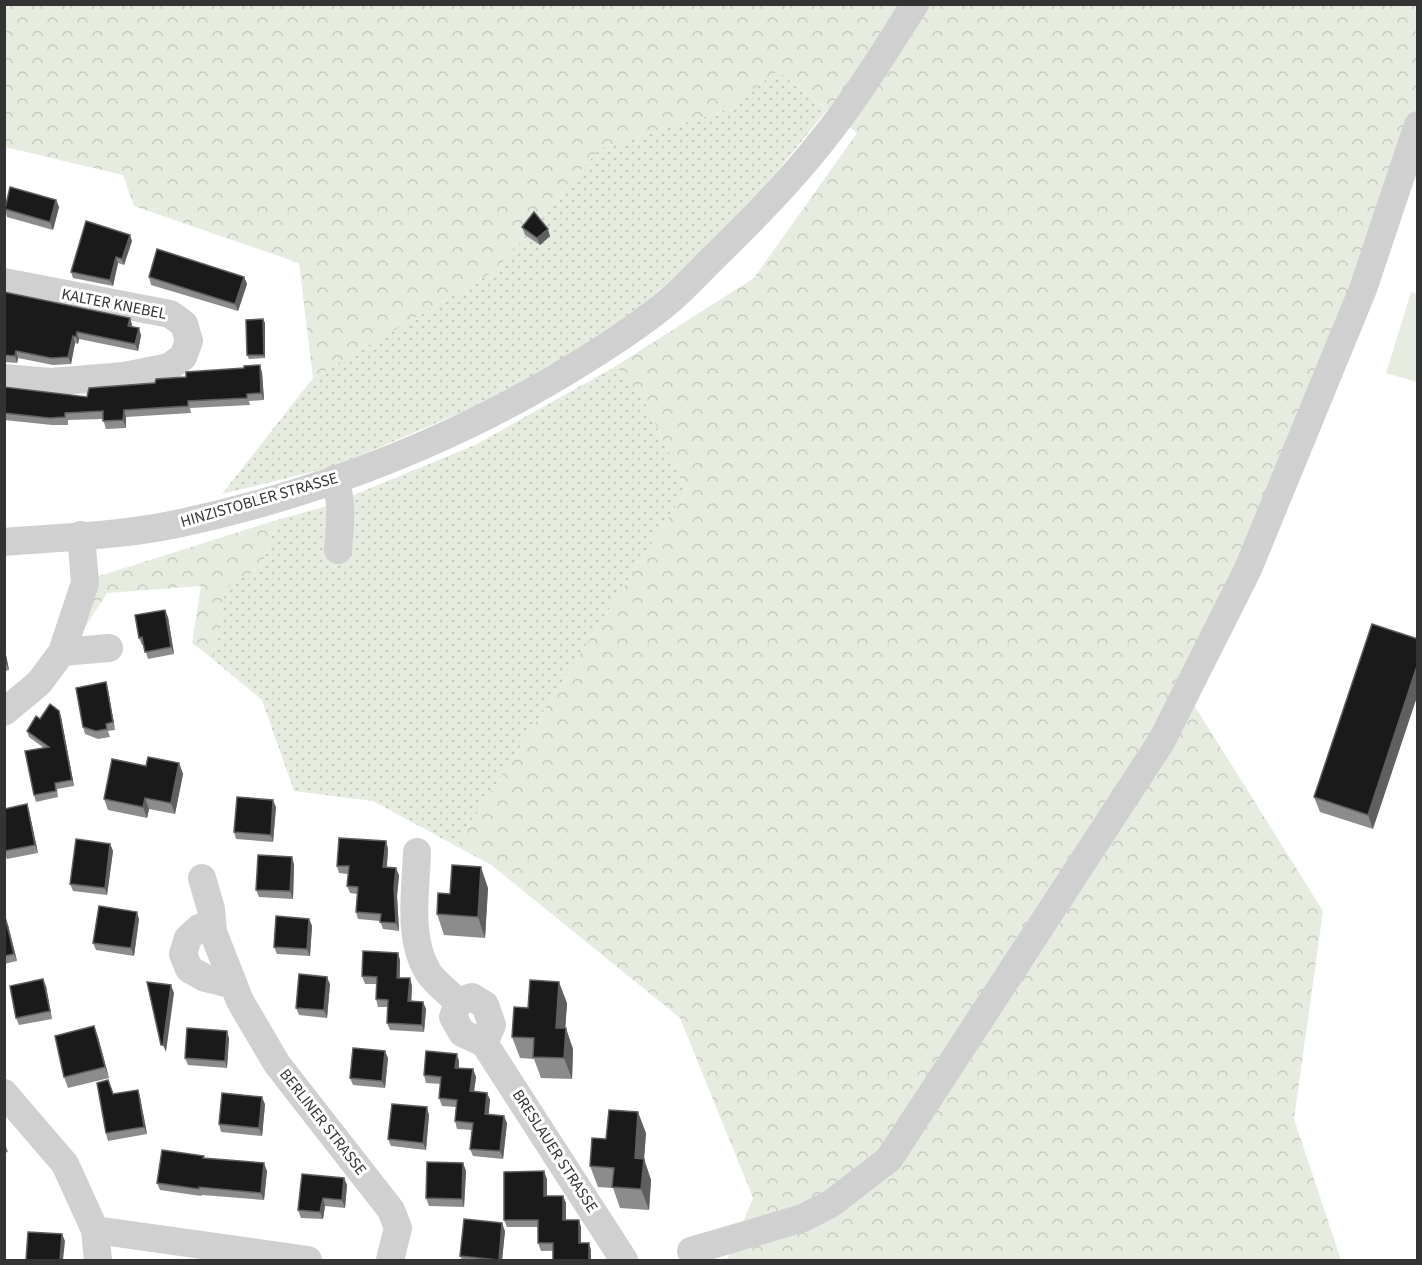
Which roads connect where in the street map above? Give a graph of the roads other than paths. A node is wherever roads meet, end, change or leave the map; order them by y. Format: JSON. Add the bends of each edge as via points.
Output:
{"nodes":[{"id":1,"x":915,"y":4,"type":"edge"},
{"id":2,"x":1418,"y":125,"type":"edge"},
{"id":3,"x":4,"y":282,"type":"edge"},
{"id":4,"x":4,"y":378,"type":"edge"},
{"id":5,"x":335,"y":479,"type":"junction"},
{"id":6,"x":81,"y":535,"type":"junction"},
{"id":7,"x":4,"y":542,"type":"edge"},
{"id":8,"x":338,"y":550,"type":"dead end"},
{"id":9,"x":109,"y":648,"type":"dead end"},
{"id":10,"x":62,"y":652,"type":"junction"},
{"id":11,"x":4,"y":712,"type":"edge"},
{"id":12,"x":417,"y":852,"type":"dead end"},
{"id":13,"x":202,"y":878,"type":"dead end"},
{"id":14,"x":4,"y":1093,"type":"edge"},
{"id":15,"x":95,"y":1230,"type":"junction"},
{"id":16,"x":690,"y":1251,"type":"dead end"},
{"id":17,"x":98,"y":1260,"type":"edge"},
{"id":18,"x":308,"y":1260,"type":"edge"},
{"id":19,"x":390,"y":1260,"type":"edge"},
{"id":20,"x":624,"y":1260,"type":"edge"}],
"edges":[{"from":1,"to":5,"type":"street","name":"HINZISTOBLER STRASSE","via":[[822,141],[766,207],[668,302],[609,345],[509,404],[436,439]]},
{"from":2,"to":16,"type":"street","via":[[1363,289],[1248,569],[1161,742],[889,1158],[832,1203],[802,1218]]},
{"from":3,"to":4,"type":"street","name":"KALTER KNEBEL","via":[[170,314],[184,324],[189,341],[177,363],[146,372],[51,382]]},
{"from":5,"to":6,"type":"street","name":"HINZISTOBLER STRASSE","via":[[180,524]]},
{"from":5,"to":8,"type":"street","via":[[340,492]]},
{"from":6,"to":7,"type":"street","name":"HINZISTOBLER STRASSE"},
{"from":6,"to":10,"type":"street","via":[[85,584]]},
{"from":9,"to":10,"type":"street"},
{"from":10,"to":11,"type":"street","via":[[39,683]]},
{"from":12,"to":20,"type":"street","name":"BRESLAUER STRASSE","via":[[415,931],[428,972],[458,1002],[472,997],[485,1005],[492,1025],[484,1043]]},
{"from":13,"to":19,"type":"street","name":"BERLINER STRASSE","via":[[213,933],[199,928],[188,938],[183,954],[189,969],[205,978],[234,985],[277,1064],[391,1210],[398,1228]]},
{"from":14,"to":15,"type":"street","via":[[65,1164]]},
{"from":15,"to":17,"type":"street"},
{"from":15,"to":18,"type":"street"}]}
